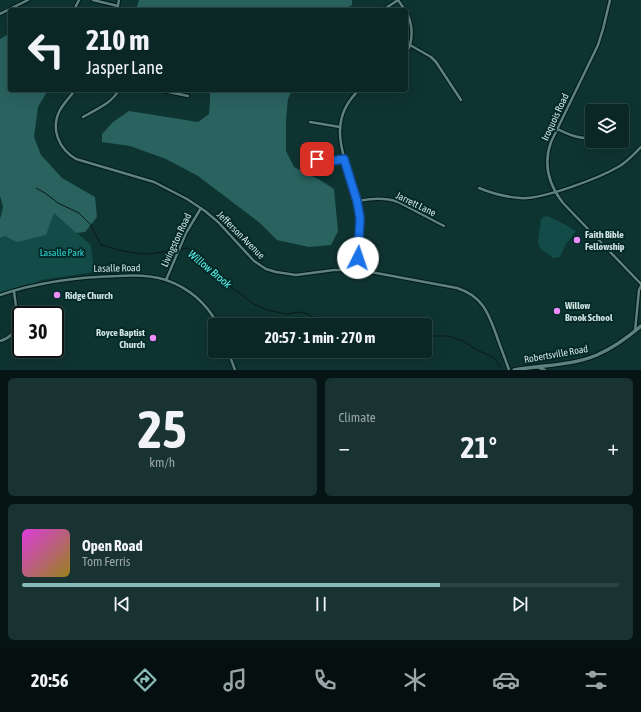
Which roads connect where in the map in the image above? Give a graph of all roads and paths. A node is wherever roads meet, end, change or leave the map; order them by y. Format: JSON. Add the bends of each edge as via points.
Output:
{"nodes":[{"id":1,"x":28,"y":0,"type":"edge"},
{"id":2,"x":93,"y":0,"type":"edge"},
{"id":3,"x":119,"y":0,"type":"edge"},
{"id":4,"x":398,"y":0,"type":"edge"},
{"id":5,"x":610,"y":0,"type":"edge"},
{"id":6,"x":118,"y":6,"type":"joint"},
{"id":7,"x":12,"y":8,"type":"edge"},
{"id":8,"x":386,"y":8,"type":"edge"},
{"id":9,"x":404,"y":8,"type":"edge"},
{"id":10,"x":408,"y":15,"type":"edge"},
{"id":11,"x":410,"y":45,"type":"junction"},
{"id":12,"x":408,"y":50,"type":"edge"},
{"id":13,"x":73,"y":92,"type":"edge"},
{"id":14,"x":118,"y":92,"type":"edge"},
{"id":15,"x":168,"y":92,"type":"edge"},
{"id":16,"x":357,"y":92,"type":"edge"},
{"id":17,"x":188,"y":96,"type":"dead end"},
{"id":18,"x":461,"y":100,"type":"dead end"},
{"id":19,"x":83,"y":117,"type":"dead end"},
{"id":20,"x":310,"y":122,"type":"dead end"},
{"id":21,"x":340,"y":127,"type":"junction"},
{"id":22,"x":557,"y":129,"type":"junction"},
{"id":23,"x":585,"y":139,"type":"edge"},
{"id":24,"x":641,"y":147,"type":"edge"},
{"id":25,"x":311,"y":156,"type":"dead end"},
{"id":26,"x":344,"y":159,"type":"junction"},
{"id":27,"x":479,"y":188,"type":"dead end"},
{"id":28,"x":554,"y":192,"type":"junction"},
{"id":29,"x":357,"y":201,"type":"junction"},
{"id":30,"x":201,"y":208,"type":"junction"},
{"id":31,"x":444,"y":226,"type":"dead end"},
{"id":32,"x":357,"y":270,"type":"junction"},
{"id":33,"x":166,"y":280,"type":"junction"},
{"id":34,"x":641,"y":285,"type":"edge"},
{"id":35,"x":14,"y":291,"type":"junction"},
{"id":36,"x":0,"y":295,"type":"edge"},
{"id":37,"x":214,"y":318,"type":"edge"},
{"id":38,"x":641,"y":326,"type":"edge"},
{"id":39,"x":634,"y":332,"type":"junction"},
{"id":40,"x":0,"y":341,"type":"edge"},
{"id":41,"x":231,"y":358,"type":"edge"},
{"id":42,"x":535,"y":366,"type":"junction"},
{"id":43,"x":235,"y":370,"type":"edge"},
{"id":44,"x":509,"y":370,"type":"edge"},
{"id":45,"x":514,"y":370,"type":"edge"},
{"id":46,"x":545,"y":370,"type":"edge"}],
"edges":[{"from":1,"to":7,"type":"street"},
{"from":2,"to":6,"type":"street"},
{"from":3,"to":6,"type":"street"},
{"from":4,"to":8,"type":"street"},
{"from":4,"to":9,"type":"street"},
{"from":5,"to":22,"type":"street","name":"Iroquois Road","via":[[598,45]]},
{"from":10,"to":11,"type":"street","via":[[412,28]]},
{"from":11,"to":12,"type":"street"},
{"from":11,"to":18,"type":"street","via":[[436,62]]},
{"from":13,"to":30,"type":"street","name":"Jefferson Avenue","via":[[59,111],[56,122],[57,136],[65,151],[76,159],[158,183]]},
{"from":14,"to":19,"type":"street","via":[[108,103]]},
{"from":15,"to":17,"type":"street"},
{"from":16,"to":21,"type":"street","via":[[345,107]]},
{"from":20,"to":21,"type":"street"},
{"from":21,"to":26,"type":"street","via":[[340,144]]},
{"from":22,"to":23,"type":"street"},
{"from":22,"to":28,"type":"street","name":"Iroquois Road","via":[[548,159]]},
{"from":24,"to":28,"type":"street","via":[[626,162],[608,172]]},
{"from":25,"to":26,"type":"street","via":[[332,161]]},
{"from":26,"to":29,"type":"street"},
{"from":27,"to":28,"type":"street","via":[[521,198]]},
{"from":28,"to":34,"type":"street","name":"Iroquois Road"},
{"from":29,"to":31,"type":"street","name":"Jarrett Lane","via":[[390,199]]},
{"from":29,"to":32,"type":"street","via":[[360,229]]},
{"from":30,"to":32,"type":"street","name":"Jefferson Avenue","via":[[223,227],[254,261],[271,270],[296,275]]},
{"from":30,"to":33,"type":"street","name":"Livingston Road","via":[[186,233]]},
{"from":32,"to":44,"type":"street","name":"Jefferson Avenue","via":[[453,287],[469,293],[487,311]]},
{"from":33,"to":35,"type":"street","name":"Lasalle Road","via":[[142,276],[90,276]]},
{"from":33,"to":37,"type":"street","name":"Lasalle Road","via":[[186,289]]},
{"from":34,"to":39,"type":"street"},
{"from":35,"to":36,"type":"street","name":"Lasalle Road"},
{"from":35,"to":40,"type":"street","via":[[16,325],[12,335]]},
{"from":38,"to":39,"type":"street","name":"Robertsville Road"},
{"from":39,"to":42,"type":"street","name":"Robertsville Road","via":[[597,355],[575,361]]},
{"from":41,"to":43,"type":"street"},
{"from":42,"to":45,"type":"street","name":"Robertsville Road"},
{"from":42,"to":46,"type":"street"}]}
